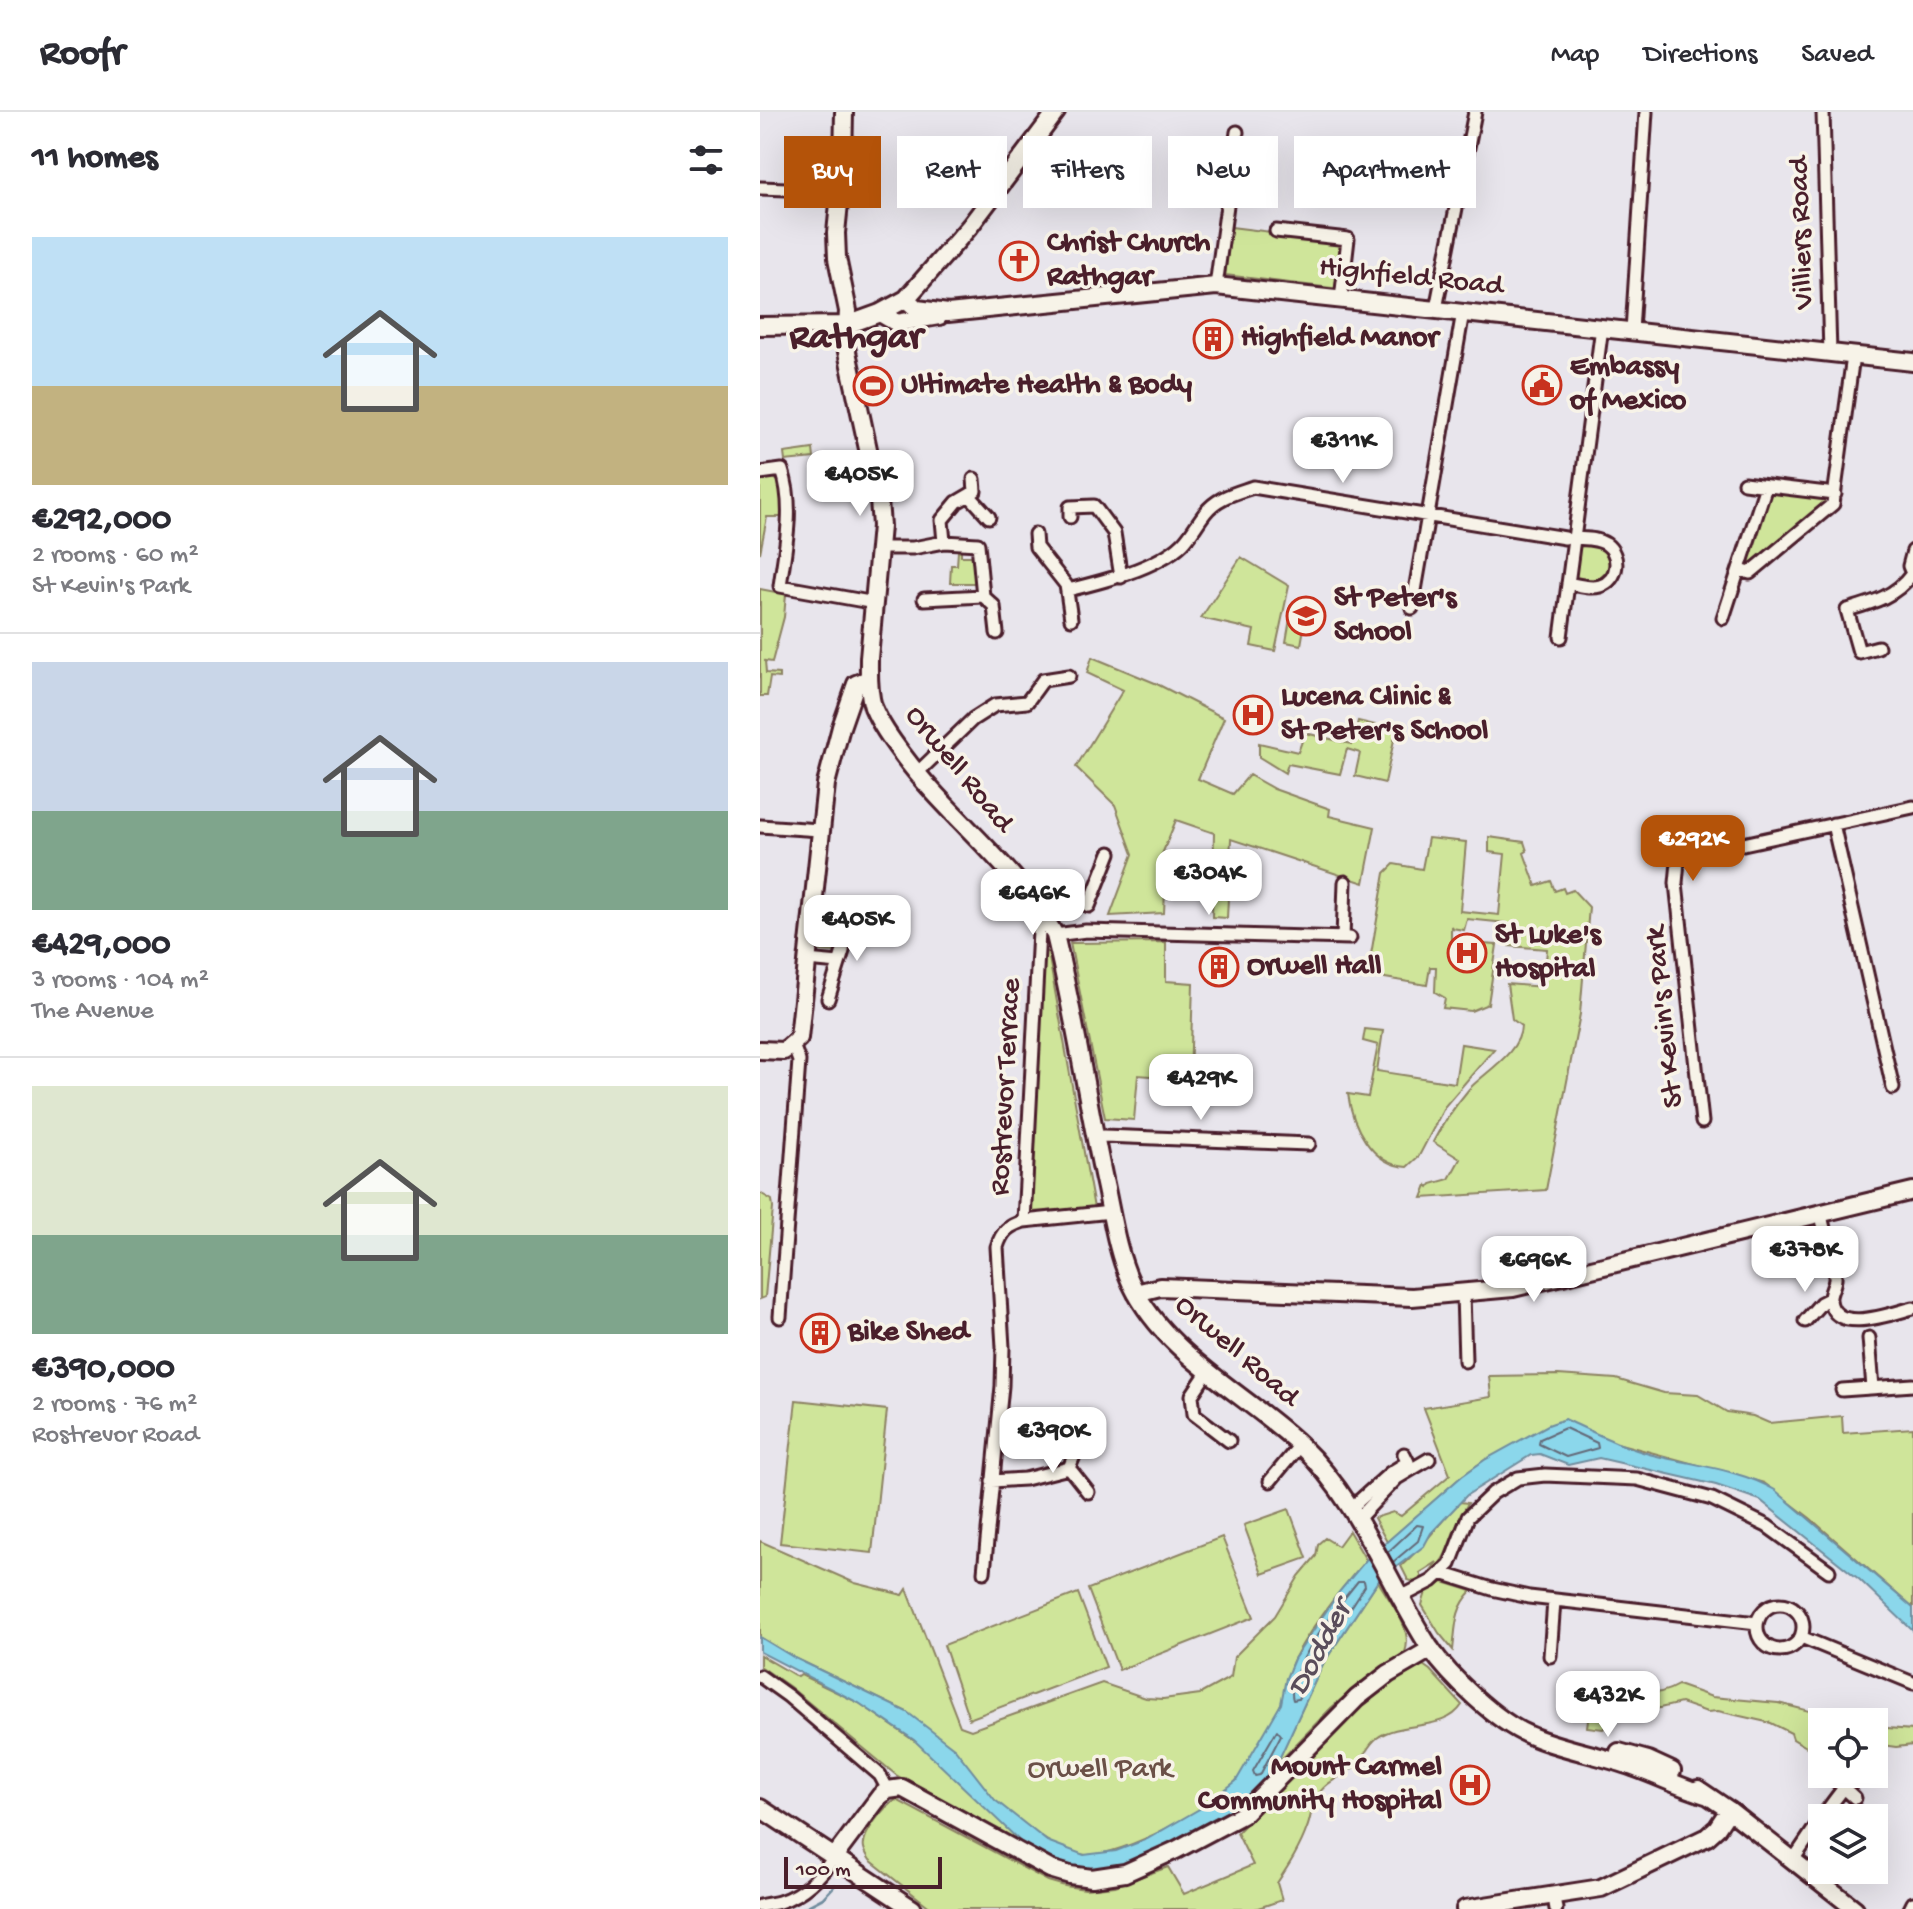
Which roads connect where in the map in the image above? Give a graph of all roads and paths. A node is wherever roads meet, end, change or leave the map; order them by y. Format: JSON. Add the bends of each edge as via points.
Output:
{"nodes":[{"id":1,"x":844,"y":112,"type":"edge"},
{"id":2,"x":1056,"y":112,"type":"edge"},
{"id":3,"x":1475,"y":112,"type":"edge"},
{"id":4,"x":1646,"y":112,"type":"edge"},
{"id":5,"x":1823,"y":112,"type":"edge"},
{"id":6,"x":1237,"y":132,"type":"dead end"},
{"id":7,"x":843,"y":136,"type":"edge"},
{"id":8,"x":760,"y":188,"type":"edge"},
{"id":9,"x":784,"y":189,"type":"edge"},
{"id":10,"x":839,"y":208,"type":"edge"},
{"id":11,"x":1276,"y":231,"type":"dead end"},
{"id":12,"x":1216,"y":286,"type":"junction"},
{"id":13,"x":906,"y":299,"type":"junction"},
{"id":14,"x":1341,"y":299,"type":"junction"},
{"id":15,"x":1436,"y":309,"type":"junction"},
{"id":16,"x":1463,"y":312,"type":"junction"},
{"id":17,"x":880,"y":313,"type":"junction"},
{"id":18,"x":948,"y":313,"type":"junction"},
{"id":19,"x":847,"y":325,"type":"junction"},
{"id":20,"x":760,"y":326,"type":"edge"},
{"id":21,"x":1602,"y":327,"type":"junction"},
{"id":22,"x":1632,"y":331,"type":"junction"},
{"id":23,"x":1830,"y":353,"type":"junction"},
{"id":24,"x":1853,"y":356,"type":"junction"},
{"id":25,"x":1913,"y":362,"type":"edge"},
{"id":26,"x":760,"y":473,"type":"edge"},
{"id":27,"x":974,"y":479,"type":"dead end"},
{"id":28,"x":1744,"y":483,"type":"dead end"},
{"id":29,"x":1766,"y":486,"type":"junction"},
{"id":30,"x":1835,"y":494,"type":"junction"},
{"id":31,"x":969,"y":495,"type":"junction"},
{"id":32,"x":1070,"y":507,"type":"dead end"},
{"id":33,"x":1427,"y":516,"type":"junction"},
{"id":34,"x":989,"y":517,"type":"dead end"},
{"id":35,"x":1035,"y":534,"type":"dead end"},
{"id":36,"x":1570,"y":538,"type":"junction"},
{"id":37,"x":944,"y":542,"type":"junction"},
{"id":38,"x":879,"y":548,"type":"junction"},
{"id":39,"x":1913,"y":551,"type":"edge"},
{"id":40,"x":1740,"y":570,"type":"junction"},
{"id":41,"x":1912,"y":575,"type":"edge"},
{"id":42,"x":1121,"y":577,"type":"junction"},
{"id":43,"x":1568,"y":583,"type":"junction"},
{"id":44,"x":1068,"y":590,"type":"junction"},
{"id":45,"x":983,"y":596,"type":"junction"},
{"id":46,"x":924,"y":599,"type":"dead end"},
{"id":47,"x":875,"y":603,"type":"junction"},
{"id":48,"x":1412,"y":608,"type":"dead end"},
{"id":49,"x":1723,"y":618,"type":"dead end"},
{"id":50,"x":1071,"y":619,"type":"dead end"},
{"id":51,"x":997,"y":633,"type":"dead end"},
{"id":52,"x":1561,"y":637,"type":"dead end"},
{"id":53,"x":1878,"y":647,"type":"dead end"},
{"id":54,"x":1069,"y":676,"type":"dead end"},
{"id":55,"x":869,"y":679,"type":"junction"},
{"id":56,"x":873,"y":706,"type":"junction"},
{"id":57,"x":841,"y":727,"type":"junction"},
{"id":58,"x":917,"y":773,"type":"junction"},
{"id":59,"x":1913,"y":807,"type":"edge"},
{"id":60,"x":1833,"y":824,"type":"junction"},
{"id":61,"x":760,"y":826,"type":"edge"},
{"id":62,"x":820,"y":830,"type":"junction"},
{"id":63,"x":1110,"y":853,"type":"dead end"},
{"id":64,"x":1345,"y":882,"type":"dead end"},
{"id":65,"x":1032,"y":898,"type":"junction"},
{"id":66,"x":847,"y":919,"type":"dead end"},
{"id":67,"x":1051,"y":928,"type":"junction"},
{"id":68,"x":807,"y":960,"type":"junction"},
{"id":69,"x":839,"y":963,"type":"junction"},
{"id":70,"x":828,"y":999,"type":"dead end"},
{"id":71,"x":793,"y":1045,"type":"junction"},
{"id":72,"x":760,"y":1050,"type":"edge"},
{"id":73,"x":1893,"y":1088,"type":"dead end"},
{"id":74,"x":1702,"y":1122,"type":"dead end"},
{"id":75,"x":1095,"y":1138,"type":"junction"},
{"id":76,"x":1309,"y":1144,"type":"dead end"},
{"id":77,"x":1913,"y":1191,"type":"edge"},
{"id":78,"x":1111,"y":1212,"type":"junction"},
{"id":79,"x":1821,"y":1215,"type":"junction"},
{"id":80,"x":1024,"y":1221,"type":"junction"},
{"id":81,"x":1136,"y":1293,"type":"junction"},
{"id":82,"x":1463,"y":1293,"type":"junction"},
{"id":83,"x":1829,"y":1299,"type":"junction"},
{"id":84,"x":1913,"y":1309,"type":"edge"},
{"id":85,"x":780,"y":1317,"type":"dead end"},
{"id":86,"x":1805,"y":1321,"type":"dead end"},
{"id":87,"x":1868,"y":1328,"type":"junction"},
{"id":88,"x":1465,"y":1361,"type":"dead end"},
{"id":89,"x":1208,"y":1371,"type":"junction"},
{"id":90,"x":1913,"y":1385,"type":"edge"},
{"id":91,"x":1873,"y":1388,"type":"junction"},
{"id":92,"x":1842,"y":1390,"type":"dead end"},
{"id":93,"x":1229,"y":1441,"type":"dead end"},
{"id":94,"x":1300,"y":1445,"type":"junction"},
{"id":95,"x":1078,"y":1446,"type":"dead end"},
{"id":96,"x":1404,"y":1454,"type":"dead end"},
{"id":97,"x":1429,"y":1459,"type":"dead end"},
{"id":98,"x":1069,"y":1468,"type":"junction"},
{"id":99,"x":992,"y":1481,"type":"junction"},
{"id":100,"x":1270,"y":1481,"type":"dead end"},
{"id":101,"x":1088,"y":1492,"type":"dead end"},
{"id":102,"x":1354,"y":1514,"type":"junction"},
{"id":103,"x":1829,"y":1571,"type":"dead end"},
{"id":104,"x":984,"y":1572,"type":"dead end"},
{"id":105,"x":1441,"y":1573,"type":"junction"},
{"id":106,"x":1398,"y":1592,"type":"junction"},
{"id":107,"x":1554,"y":1601,"type":"junction"},
{"id":108,"x":1757,"y":1623,"type":"junction"},
{"id":109,"x":1801,"y":1637,"type":"junction"},
{"id":110,"x":1431,"y":1649,"type":"junction"},
{"id":111,"x":1550,"y":1656,"type":"dead end"},
{"id":112,"x":760,"y":1676,"type":"edge"},
{"id":113,"x":1913,"y":1683,"type":"edge"},
{"id":114,"x":1844,"y":1788,"type":"joint"},
{"id":115,"x":888,"y":1790,"type":"junction"},
{"id":116,"x":1855,"y":1798,"type":"dead end"},
{"id":117,"x":760,"y":1808,"type":"edge"},
{"id":118,"x":1729,"y":1810,"type":"junction"},
{"id":119,"x":835,"y":1856,"type":"junction"},
{"id":120,"x":1793,"y":1860,"type":"junction"},
{"id":121,"x":1555,"y":1903,"type":"edge"},
{"id":122,"x":1913,"y":1903,"type":"edge"},
{"id":123,"x":761,"y":1904,"type":"edge"},
{"id":124,"x":913,"y":1909,"type":"edge"},
{"id":125,"x":1465,"y":1909,"type":"edge"},
{"id":126,"x":1855,"y":1909,"type":"edge"},
{"id":127,"x":1910,"y":1909,"type":"edge"}],
"edges":[{"from":1,"to":7,"type":"street","name":"Orwell Road"},
{"from":2,"to":13,"type":"street","via":[[970,226]]},
{"from":3,"to":15,"type":"street"},
{"from":4,"to":22,"type":"street"},
{"from":5,"to":23,"type":"street","name":"Villiers Road"},
{"from":6,"to":12,"type":"street"},
{"from":8,"to":9,"type":"street"},
{"from":10,"to":19,"type":"street","name":"Orwell Road","via":[[836,242]]},
{"from":11,"to":14,"type":"street","via":[[1348,239]]},
{"from":12,"to":14,"type":"street","name":"Highfield Road"},
{"from":12,"to":18,"type":"street","name":"Highfield Road"},
{"from":13,"to":17,"type":"street"},
{"from":13,"to":18,"type":"street","name":"Highfield Road","via":[[917,309]]},
{"from":14,"to":15,"type":"street","name":"Highfield Road"},
{"from":15,"to":16,"type":"street","name":"Highfield Road"},
{"from":16,"to":21,"type":"street","name":"Highfield Road"},
{"from":16,"to":33,"type":"street"},
{"from":17,"to":18,"type":"street","via":[[897,323]]},
{"from":17,"to":19,"type":"street"},
{"from":19,"to":20,"type":"street"},
{"from":19,"to":38,"type":"street","name":"Orwell Road","via":[[846,347],[879,500]]},
{"from":21,"to":22,"type":"street","name":"Highfield Road"},
{"from":21,"to":36,"type":"street"},
{"from":22,"to":23,"type":"street","name":"Highfield Road"},
{"from":23,"to":24,"type":"street","name":"Highfield Road"},
{"from":24,"to":25,"type":"street","name":"Highfield Road"},
{"from":24,"to":30,"type":"street"},
{"from":26,"to":47,"type":"street","via":[[782,470],[789,500],[780,586]]},
{"from":27,"to":31,"type":"street","via":[[975,491]]},
{"from":28,"to":29,"type":"street"},
{"from":29,"to":30,"type":"street"},
{"from":29,"to":40,"type":"street"},
{"from":30,"to":40,"type":"street","via":[[1833,504],[1750,573]]},
{"from":31,"to":34,"type":"street"},
{"from":31,"to":37,"type":"street","via":[[942,520]]},
{"from":32,"to":42,"type":"street","via":[[1094,506],[1114,533]]},
{"from":33,"to":36,"type":"street"},
{"from":33,"to":42,"type":"street","via":[[1253,487],[1221,499],[1207,509],[1182,544]]},
{"from":33,"to":48,"type":"street"},
{"from":35,"to":44,"type":"street","via":[[1036,547]]},
{"from":36,"to":43,"type":"street"},
{"from":36,"to":43,"type":"street","via":[[1607,545],[1617,564],[1612,578],[1600,586]]},
{"from":37,"to":38,"type":"street"},
{"from":37,"to":45,"type":"street","via":[[978,544]]},
{"from":38,"to":47,"type":"street","name":"Orwell Road"},
{"from":39,"to":41,"type":"street"},
{"from":40,"to":49,"type":"street"},
{"from":41,"to":53,"type":"street","via":[[1879,600],[1847,610],[1859,652]]},
{"from":42,"to":44,"type":"street"},
{"from":43,"to":52,"type":"street"},
{"from":44,"to":50,"type":"street"},
{"from":45,"to":46,"type":"street"},
{"from":45,"to":51,"type":"street","via":[[994,606]]},
{"from":47,"to":55,"type":"street","name":"Orwell Road"},
{"from":54,"to":58,"type":"street","via":[[1043,680],[1027,702],[995,705],[973,719]]},
{"from":55,"to":56,"type":"street","name":"Orwell Road"},
{"from":55,"to":57,"type":"street","via":[[856,684]]},
{"from":56,"to":57,"type":"street","via":[[851,714]]},
{"from":56,"to":58,"type":"street","name":"Orwell Road"},
{"from":57,"to":62,"type":"street"},
{"from":58,"to":65,"type":"street","name":"Orwell Road"},
{"from":59,"to":60,"type":"street","name":"St Kevin's Park"},
{"from":60,"to":73,"type":"street"},
{"from":60,"to":74,"type":"street","name":"St Kevin's Park","via":[[1678,862]]},
{"from":61,"to":62,"type":"street"},
{"from":62,"to":68,"type":"street"},
{"from":63,"to":65,"type":"street","via":[[1089,906],[1050,888]]},
{"from":64,"to":67,"type":"street","via":[[1347,938]]},
{"from":65,"to":67,"type":"street","name":"Orwell Road"},
{"from":66,"to":69,"type":"street"},
{"from":67,"to":75,"type":"street","name":"Orwell Road"},
{"from":67,"to":80,"type":"street","name":"Rostrevor Terrace","via":[[1039,931]]},
{"from":68,"to":69,"type":"street"},
{"from":68,"to":71,"type":"street","via":[[801,1027]]},
{"from":69,"to":70,"type":"street"},
{"from":71,"to":72,"type":"street","via":[[784,1051]]},
{"from":71,"to":85,"type":"street","via":[[799,1061]]},
{"from":75,"to":76,"type":"street"},
{"from":75,"to":78,"type":"street","name":"Orwell Road"},
{"from":77,"to":79,"type":"street"},
{"from":78,"to":80,"type":"street","name":"Rostrevor Terrace"},
{"from":78,"to":81,"type":"street","name":"Orwell Road"},
{"from":79,"to":82,"type":"street","via":[[1526,1285]]},
{"from":79,"to":83,"type":"street","via":[[1835,1275]]},
{"from":80,"to":99,"type":"street","via":[[1009,1226],[997,1247],[1002,1373]]},
{"from":81,"to":82,"type":"street","via":[[1160,1287],[1412,1297]]},
{"from":81,"to":89,"type":"street","name":"Orwell Road","via":[[1168,1334]]},
{"from":82,"to":88,"type":"street"},
{"from":83,"to":86,"type":"street"},
{"from":83,"to":87,"type":"street","via":[[1846,1319]]},
{"from":84,"to":87,"type":"street"},
{"from":87,"to":91,"type":"street"},
{"from":89,"to":93,"type":"street","via":[[1192,1395],[1194,1414]]},
{"from":89,"to":94,"type":"street","name":"Orwell Road"},
{"from":90,"to":91,"type":"street"},
{"from":91,"to":92,"type":"street"},
{"from":94,"to":100,"type":"street"},
{"from":94,"to":102,"type":"street","name":"Orwell Road"},
{"from":95,"to":98,"type":"street"},
{"from":96,"to":102,"type":"street","via":[[1408,1462],[1390,1473]]},
{"from":97,"to":102,"type":"street"},
{"from":98,"to":99,"type":"street"},
{"from":98,"to":101,"type":"street"},
{"from":99,"to":104,"type":"street"},
{"from":102,"to":106,"type":"street","name":"Orwell Road"},
{"from":103,"to":105,"type":"street","via":[[1767,1526],[1712,1499],[1651,1481],[1545,1475],[1510,1481],[1475,1509]]},
{"from":105,"to":106,"type":"street"},
{"from":105,"to":107,"type":"street"},
{"from":106,"to":110,"type":"street","name":"Orwell Road"},
{"from":107,"to":108,"type":"street"},
{"from":107,"to":111,"type":"street"},
{"from":108,"to":109,"type":"street","via":[[1760,1641],[1770,1649],[1788,1649]]},
{"from":108,"to":109,"type":"street","via":[[1767,1607],[1785,1604],[1802,1620]]},
{"from":109,"to":113,"type":"street"},
{"from":110,"to":115,"type":"street","via":[[1357,1698],[1242,1815],[1125,1873],[1092,1878],[1050,1869],[909,1790]]},
{"from":110,"to":118,"type":"street","name":"Orwell Road","via":[[1452,1675],[1511,1726],[1706,1795]]},
{"from":112,"to":115,"type":"street","via":[[880,1775]]},
{"from":114,"to":116,"type":"street"},
{"from":114,"to":120,"type":"street"},
{"from":115,"to":119,"type":"street"},
{"from":117,"to":119,"type":"street"},
{"from":118,"to":120,"type":"street","name":"Orwell Road"},
{"from":118,"to":121,"type":"street","via":[[1717,1828],[1694,1845]]},
{"from":119,"to":123,"type":"street","via":[[799,1894]]},
{"from":119,"to":124,"type":"street"},
{"from":120,"to":126,"type":"street","name":"Orwell Road"},
{"from":121,"to":125,"type":"street"},
{"from":122,"to":127,"type":"street"}]}
